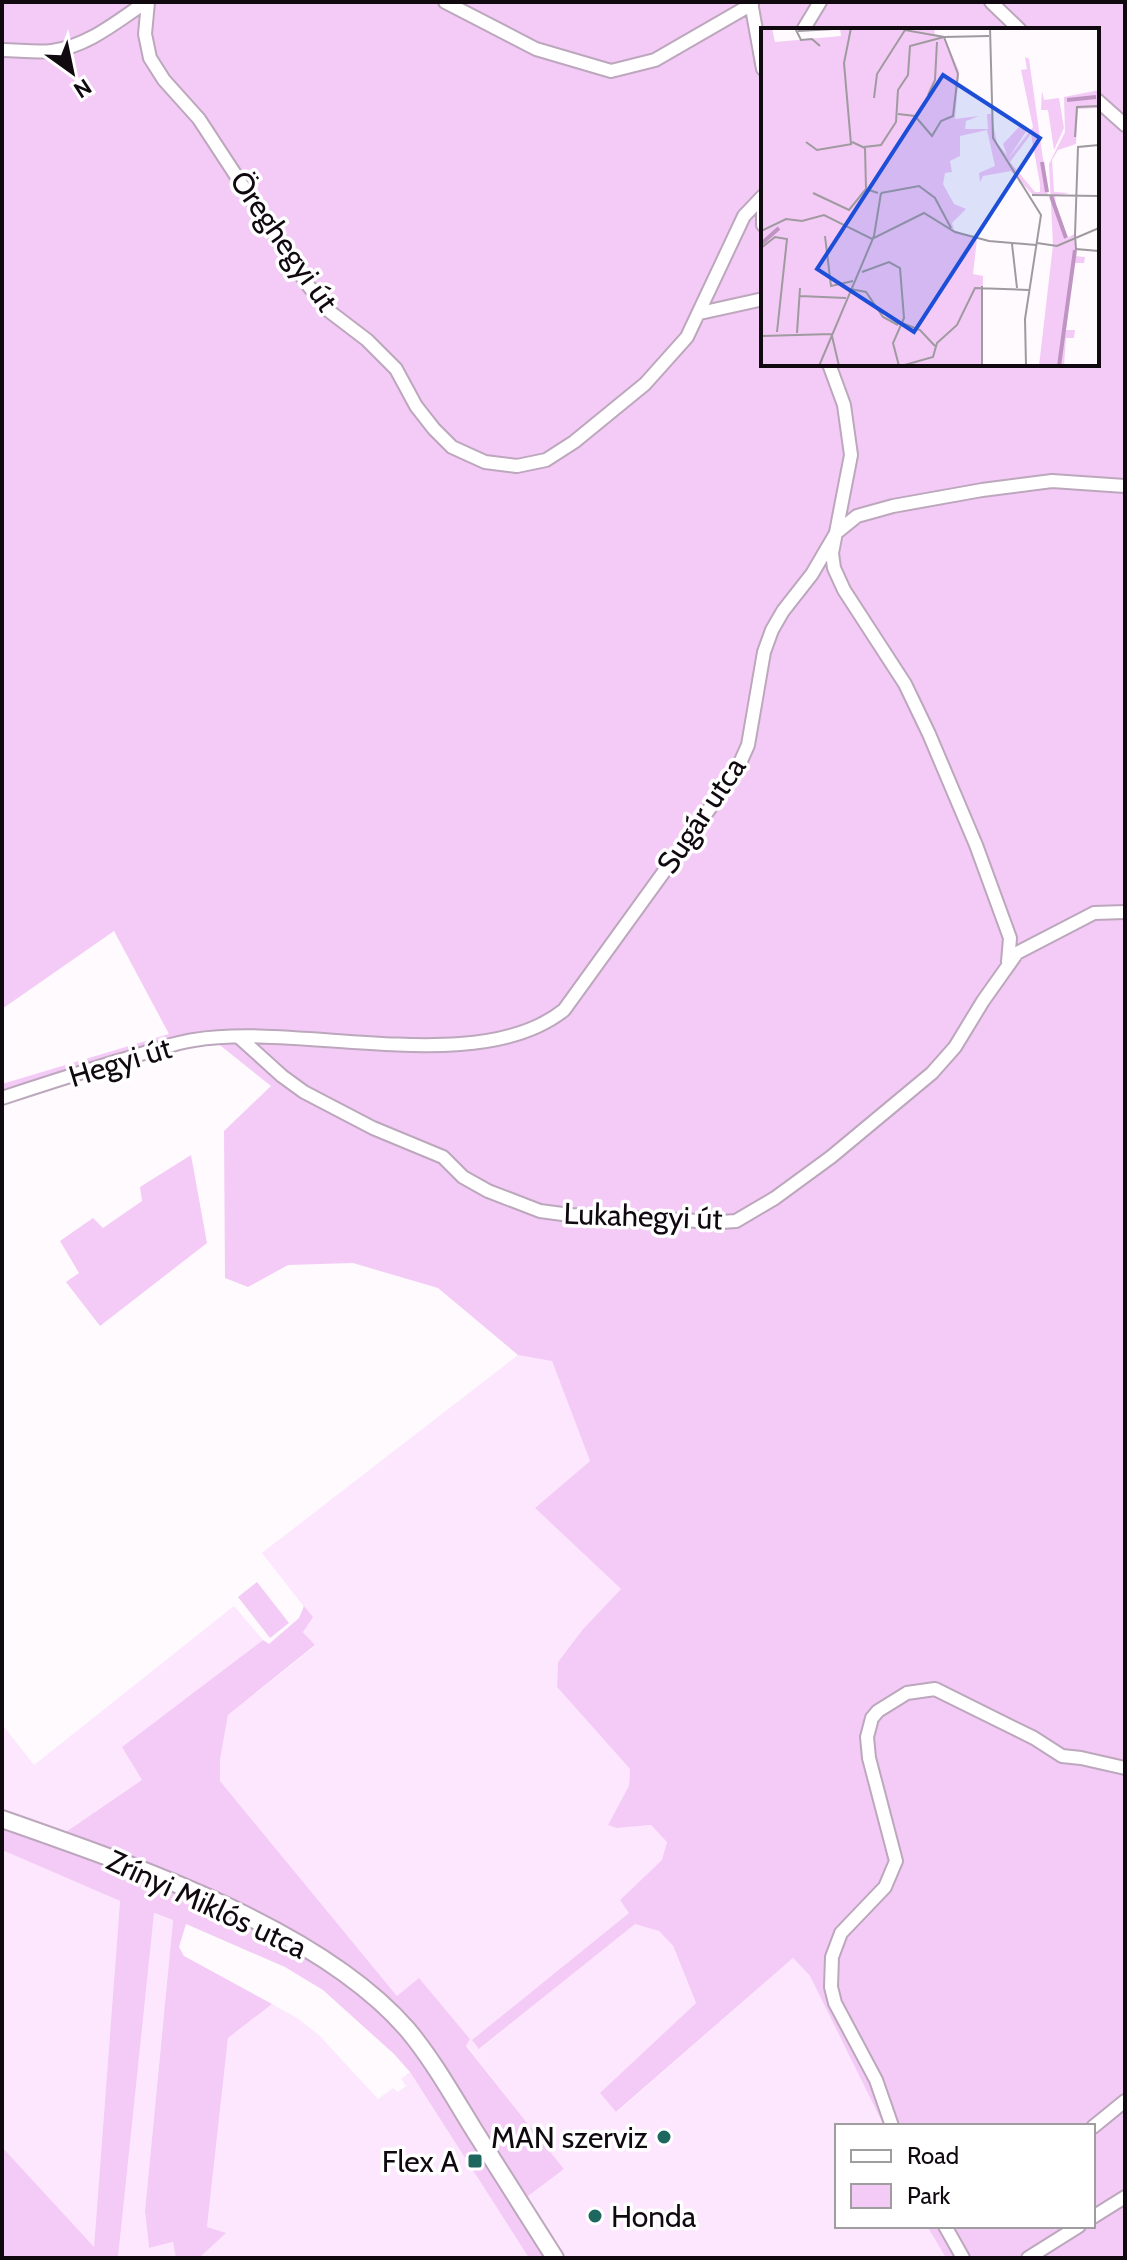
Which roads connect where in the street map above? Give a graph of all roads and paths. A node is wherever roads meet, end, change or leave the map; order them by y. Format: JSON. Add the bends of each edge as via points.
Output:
{"nodes":[{"id":1,"x":147,"y":2,"type":"edge"},
{"id":2,"x":445,"y":2,"type":"edge"},
{"id":3,"x":820,"y":2,"type":"edge"},
{"id":4,"x":991,"y":2,"type":"edge"},
{"id":5,"x":752,"y":3,"type":"edge"},
{"id":6,"x":804,"y":28,"type":"edge"},
{"id":7,"x":1018,"y":28,"type":"edge"},
{"id":8,"x":2,"y":50,"type":"edge"},
{"id":9,"x":761,"y":57,"type":"edge"},
{"id":10,"x":1099,"y":102,"type":"edge"},
{"id":11,"x":1125,"y":125,"type":"edge"},
{"id":12,"x":761,"y":198,"type":"edge"},
{"id":13,"x":761,"y":299,"type":"edge"},
{"id":14,"x":700,"y":313,"type":"junction"},
{"id":15,"x":830,"y":366,"type":"edge"},
{"id":16,"x":1125,"y":486,"type":"edge"},
{"id":17,"x":836,"y":533,"type":"junction"},
{"id":18,"x":1125,"y":912,"type":"edge"},
{"id":19,"x":1010,"y":938,"type":"junction"},
{"id":20,"x":1029,"y":946,"type":"junction"},
{"id":21,"x":1008,"y":962,"type":"junction"},
{"id":22,"x":240,"y":1038,"type":"junction"},
{"id":23,"x":2,"y":1098,"type":"edge"},
{"id":24,"x":1125,"y":1768,"type":"edge"},
{"id":25,"x":2,"y":1819,"type":"edge"},
{"id":26,"x":1125,"y":2101,"type":"edge"},
{"id":27,"x":891,"y":2124,"type":"edge"},
{"id":28,"x":1095,"y":2125,"type":"edge"},
{"id":29,"x":1125,"y":2197,"type":"edge"},
{"id":30,"x":1095,"y":2216,"type":"edge"},
{"id":31,"x":946,"y":2228,"type":"edge"},
{"id":32,"x":1076,"y":2228,"type":"edge"},
{"id":33,"x":555,"y":2258,"type":"edge"},
{"id":34,"x":963,"y":2258,"type":"edge"},
{"id":35,"x":1028,"y":2258,"type":"edge"}],
"edges":[{"from":1,"to":8,"type":"street","via":[[92,39],[71,46]]},
{"from":1,"to":14,"type":"street","name":"Öreghegyi út","via":[[150,58],[164,80],[199,119],[314,293],[396,369],[416,406],[452,447],[485,462],[517,466],[546,460],[645,384],[687,337]]},
{"from":2,"to":5,"type":"street","via":[[536,49],[611,71],[655,60]]},
{"from":3,"to":6,"type":"street"},
{"from":4,"to":7,"type":"street"},
{"from":5,"to":9,"type":"street"},
{"from":10,"to":11,"type":"street"},
{"from":12,"to":14,"type":"street","name":"Öreghegyi út","via":[[744,216]]},
{"from":13,"to":14,"type":"street"},
{"from":15,"to":17,"type":"street","via":[[844,405],[851,455]]},
{"from":16,"to":17,"type":"street","name":"Sugár utca","via":[[1052,481],[982,490],[857,516]]},
{"from":17,"to":19,"type":"street","via":[[834,568],[905,684],[929,734]]},
{"from":17,"to":22,"type":"street","name":"Sugár utca","via":[[772,630],[748,745],[736,772],[564,1010],[520,1032],[461,1044]]},
{"from":18,"to":20,"type":"street","name":"Lukahegyi út","via":[[1094,913]]},
{"from":19,"to":20,"type":"street"},
{"from":19,"to":21,"type":"street"},
{"from":20,"to":21,"type":"street","name":"Lukahegyi út"},
{"from":21,"to":22,"type":"street","name":"Lukahegyi út","via":[[955,1047],[932,1073],[831,1157],[736,1221],[540,1211],[488,1191],[443,1157],[304,1092]]},
{"from":22,"to":23,"type":"street","name":"Hegyi út","via":[[166,1047]]},
{"from":24,"to":27,"type":"street","via":[[1062,1756],[935,1689],[907,1693],[872,1718],[869,1758],[896,1861],[885,1887],[841,1933],[832,1957],[831,1987]]},
{"from":25,"to":33,"type":"main road","name":"Zrínyi Miklós utca","via":[[240,1914],[353,1980],[392,2014],[425,2054]]},
{"from":26,"to":28,"type":"street"},
{"from":29,"to":30,"type":"street"},
{"from":31,"to":34,"type":"street"},
{"from":32,"to":35,"type":"street"}]}
